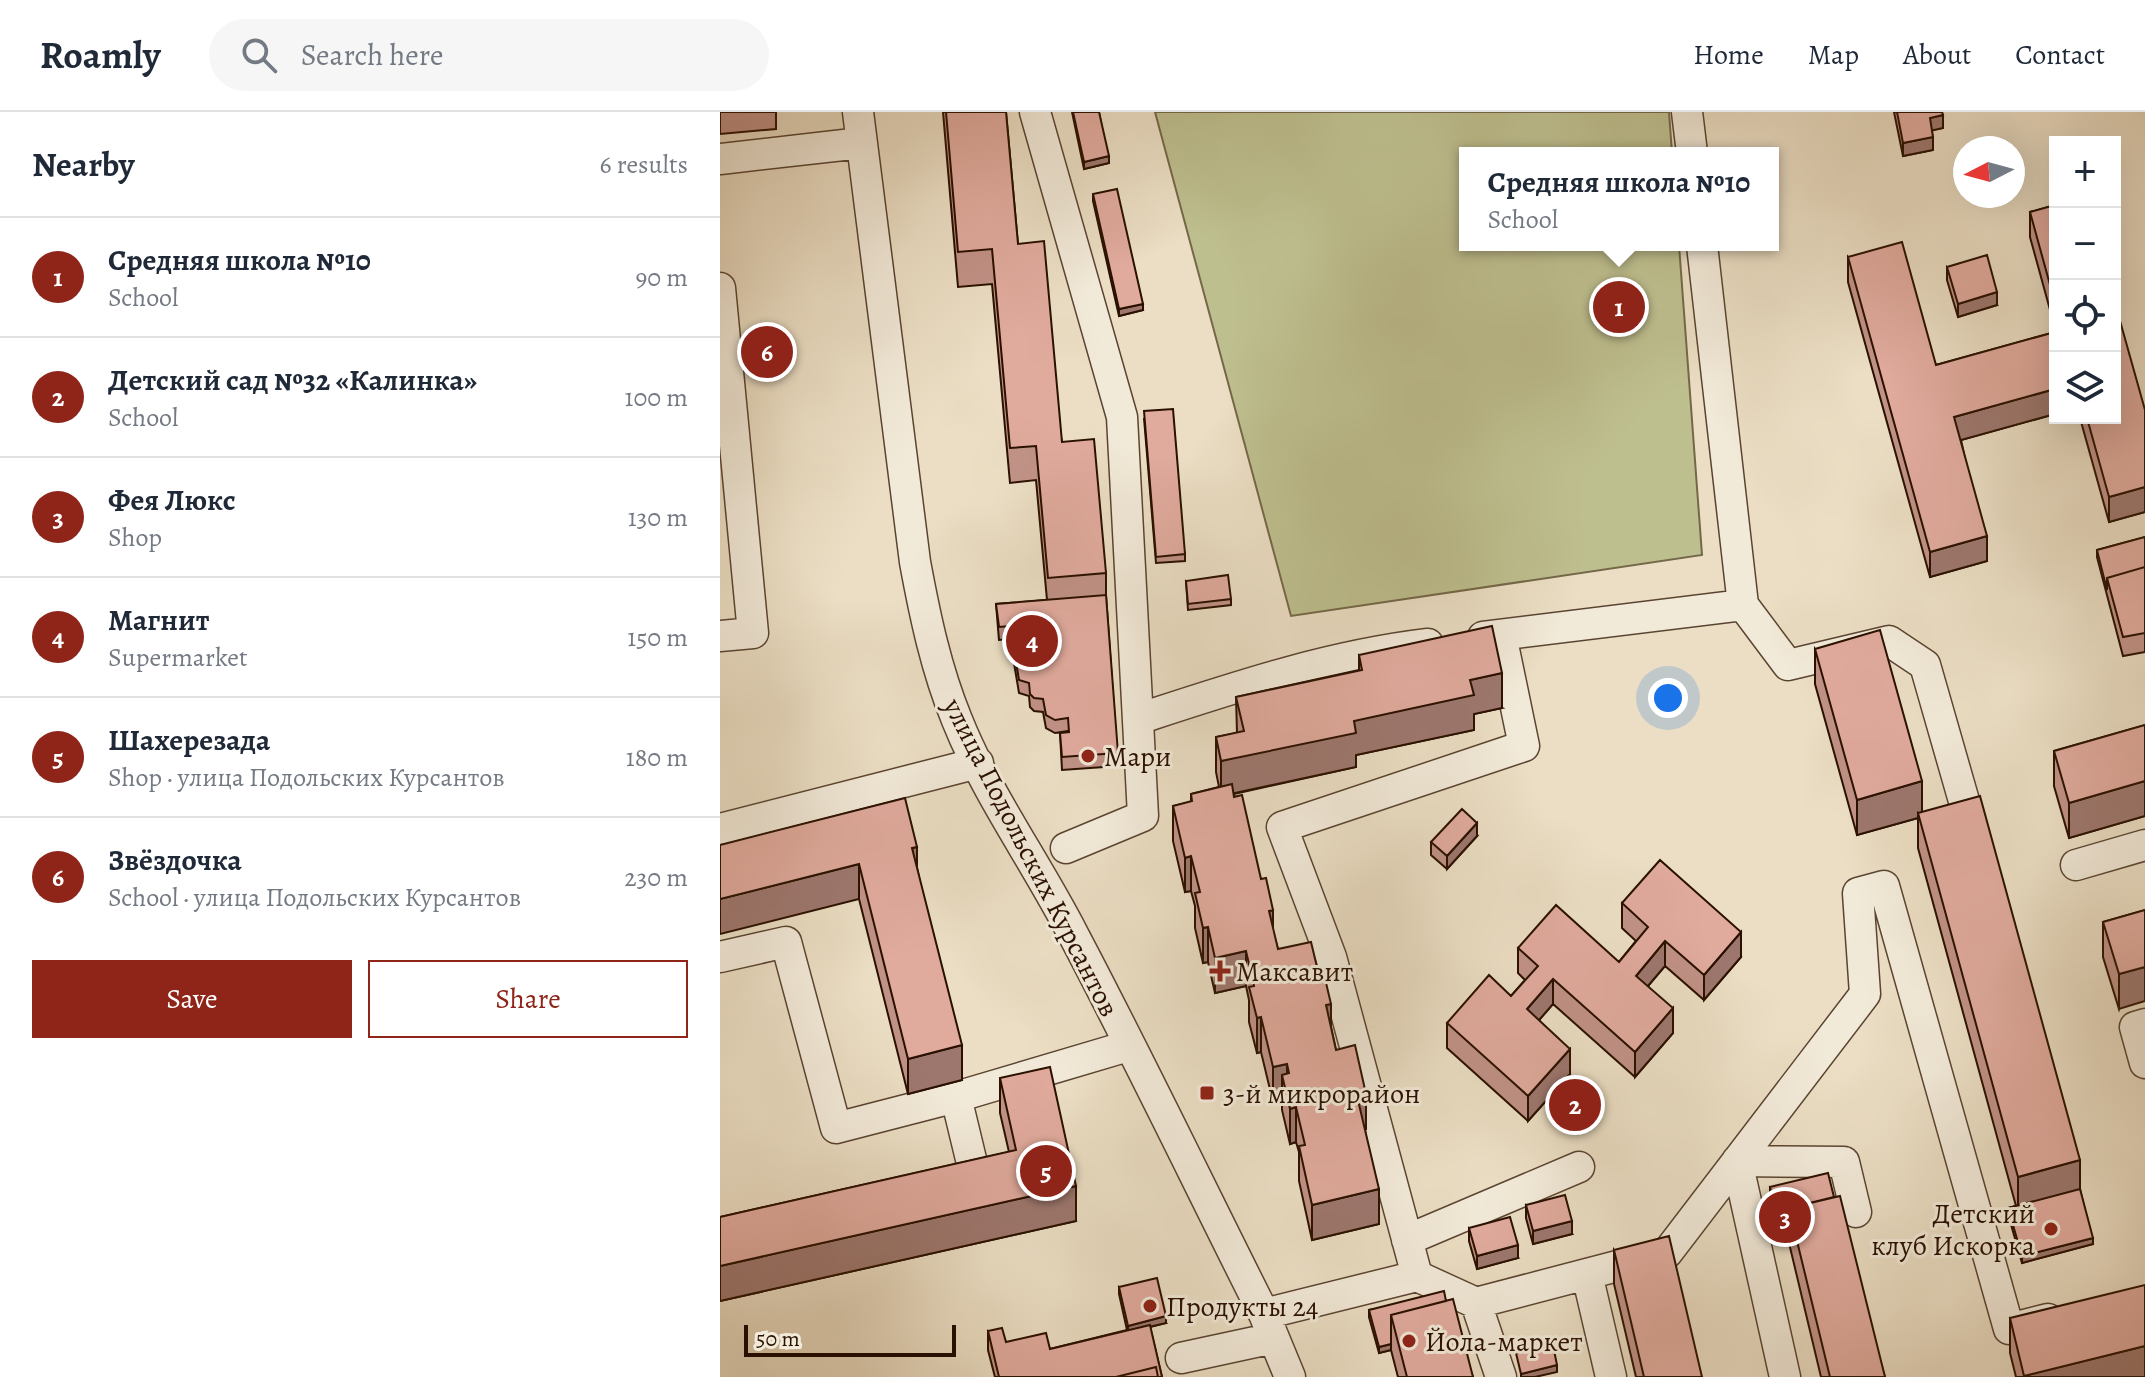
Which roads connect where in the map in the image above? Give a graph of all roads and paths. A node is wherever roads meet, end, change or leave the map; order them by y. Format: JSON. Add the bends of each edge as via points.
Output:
{"nodes":[{"id":1,"x":858,"y":112,"type":"edge"},
{"id":2,"x":1035,"y":112,"type":"edge"},
{"id":3,"x":1687,"y":112,"type":"edge"},
{"id":4,"x":861,"y":143,"type":"junction"},
{"id":5,"x":1691,"y":147,"type":"edge"},
{"id":6,"x":720,"y":159,"type":"edge"},
{"id":7,"x":1703,"y":251,"type":"edge"},
{"id":8,"x":720,"y":288,"type":"edge"},
{"id":9,"x":1743,"y":605,"type":"junction"},
{"id":10,"x":1501,"y":635,"type":"junction"},
{"id":11,"x":720,"y":636,"type":"edge"},
{"id":12,"x":1138,"y":719,"type":"junction"},
{"id":13,"x":978,"y":763,"type":"junction"},
{"id":14,"x":1968,"y":815,"type":"edge"},
{"id":15,"x":720,"y":829,"type":"edge"},
{"id":16,"x":2145,"y":845,"type":"edge"},
{"id":17,"x":1066,"y":848,"type":"dead end"},
{"id":18,"x":2076,"y":865,"type":"dead end"},
{"id":19,"x":720,"y":957,"type":"edge"},
{"id":20,"x":2145,"y":1024,"type":"edge"},
{"id":21,"x":1128,"y":1046,"type":"junction"},
{"id":22,"x":2145,"y":1063,"type":"edge"},
{"id":23,"x":956,"y":1097,"type":"junction"},
{"id":24,"x":1737,"y":1161,"type":"junction"},
{"id":25,"x":1579,"y":1167,"type":"dead end"},
{"id":26,"x":931,"y":1190,"type":"edge"},
{"id":27,"x":1856,"y":1212,"type":"dead end"},
{"id":28,"x":1407,"y":1240,"type":"junction"},
{"id":29,"x":1587,"y":1274,"type":"junction"},
{"id":30,"x":1417,"y":1276,"type":"junction"},
{"id":31,"x":1476,"y":1303,"type":"junction"},
{"id":32,"x":2069,"y":1313,"type":"edge"},
{"id":33,"x":1269,"y":1326,"type":"junction"},
{"id":34,"x":1181,"y":1358,"type":"dead end"},
{"id":35,"x":1290,"y":1377,"type":"edge"},
{"id":36,"x":1501,"y":1377,"type":"edge"},
{"id":37,"x":1611,"y":1377,"type":"edge"},
{"id":38,"x":1785,"y":1377,"type":"edge"}],
"edges":[{"from":1,"to":4,"type":"street","name":"улица Подольских Курсантов"},
{"from":2,"to":12,"type":"street","via":[[1122,417]]},
{"from":3,"to":5,"type":"street"},
{"from":4,"to":6,"type":"street"},
{"from":4,"to":13,"type":"street","name":"улица Подольских Курсантов","via":[[922,602],[942,679]]},
{"from":7,"to":9,"type":"street"},
{"from":8,"to":11,"type":"street","via":[[753,633]]},
{"from":9,"to":10,"type":"street"},
{"from":9,"to":14,"type":"street","via":[[1788,665],[1889,641],[1925,665]]},
{"from":10,"to":12,"type":"street","via":[[1372,650]]},
{"from":10,"to":28,"type":"street","via":[[1524,746],[1282,827],[1331,957]]},
{"from":12,"to":17,"type":"street","via":[[1143,816]]},
{"from":13,"to":15,"type":"street"},
{"from":13,"to":21,"type":"street","name":"улица Подольских Курсантов","via":[[1073,933]]},
{"from":16,"to":18,"type":"street"},
{"from":19,"to":23,"type":"street","via":[[786,942],[836,1128]]},
{"from":20,"to":22,"type":"street","via":[[2135,1027]]},
{"from":21,"to":23,"type":"street"},
{"from":21,"to":33,"type":"street","name":"улица Подольских Курсантов"},
{"from":23,"to":26,"type":"street","via":[[976,1180]]},
{"from":24,"to":27,"type":"street","via":[[1844,1162]]},
{"from":24,"to":29,"type":"street","via":[[1667,1253]]},
{"from":24,"to":32,"type":"street","via":[[1865,994],[1858,893],[1884,886],[2009,1329]]},
{"from":24,"to":38,"type":"street"},
{"from":25,"to":28,"type":"street"},
{"from":28,"to":30,"type":"street"},
{"from":29,"to":31,"type":"street"},
{"from":29,"to":37,"type":"street"},
{"from":30,"to":31,"type":"street"},
{"from":30,"to":33,"type":"street"},
{"from":31,"to":36,"type":"street"},
{"from":33,"to":34,"type":"street"},
{"from":33,"to":35,"type":"street","name":"улица Подольских Курсантов"}]}
